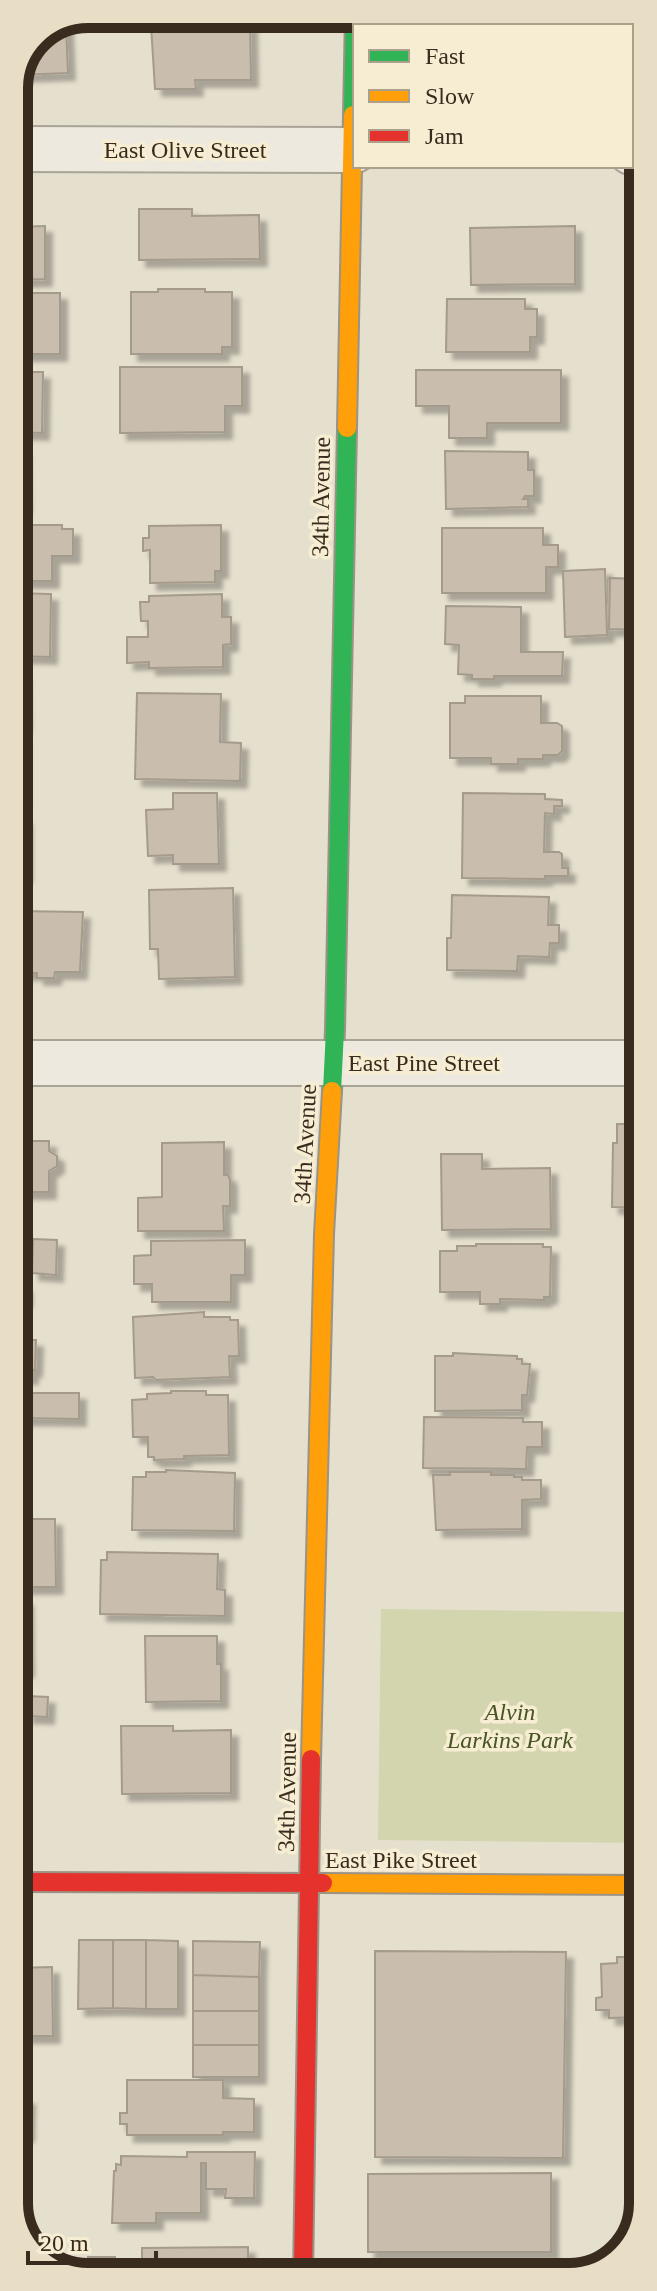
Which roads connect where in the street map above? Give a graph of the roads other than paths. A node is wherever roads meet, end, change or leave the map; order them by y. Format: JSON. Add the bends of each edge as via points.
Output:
{"nodes":[{"id":1,"x":28,"y":149,"type":"edge"},
{"id":2,"x":353,"y":150,"type":"edge"},
{"id":3,"x":354,"y":168,"type":"edge"},
{"id":4,"x":28,"y":1063,"type":"edge"},
{"id":5,"x":334,"y":1063,"type":"junction"},
{"id":6,"x":629,"y":1063,"type":"edge"},
{"id":7,"x":28,"y":1882,"type":"edge"},
{"id":8,"x":308,"y":1884,"type":"junction"},
{"id":9,"x":629,"y":1885,"type":"edge"},
{"id":10,"x":303,"y":2263,"type":"edge"}],
"edges":[{"from":1,"to":2,"type":"street","name":"East Olive Street"},
{"from":3,"to":5,"type":"street","name":"34th Avenue"},
{"from":4,"to":5,"type":"street","name":"East Pine Street"},
{"from":5,"to":6,"type":"street","name":"East Pine Street"},
{"from":5,"to":8,"type":"street","name":"34th Avenue","via":[[324,1234]]},
{"from":7,"to":8,"type":"street","name":"East Pike Street"},
{"from":8,"to":9,"type":"street","name":"East Pike Street"},
{"from":8,"to":10,"type":"street","name":"34th Avenue"}]}
